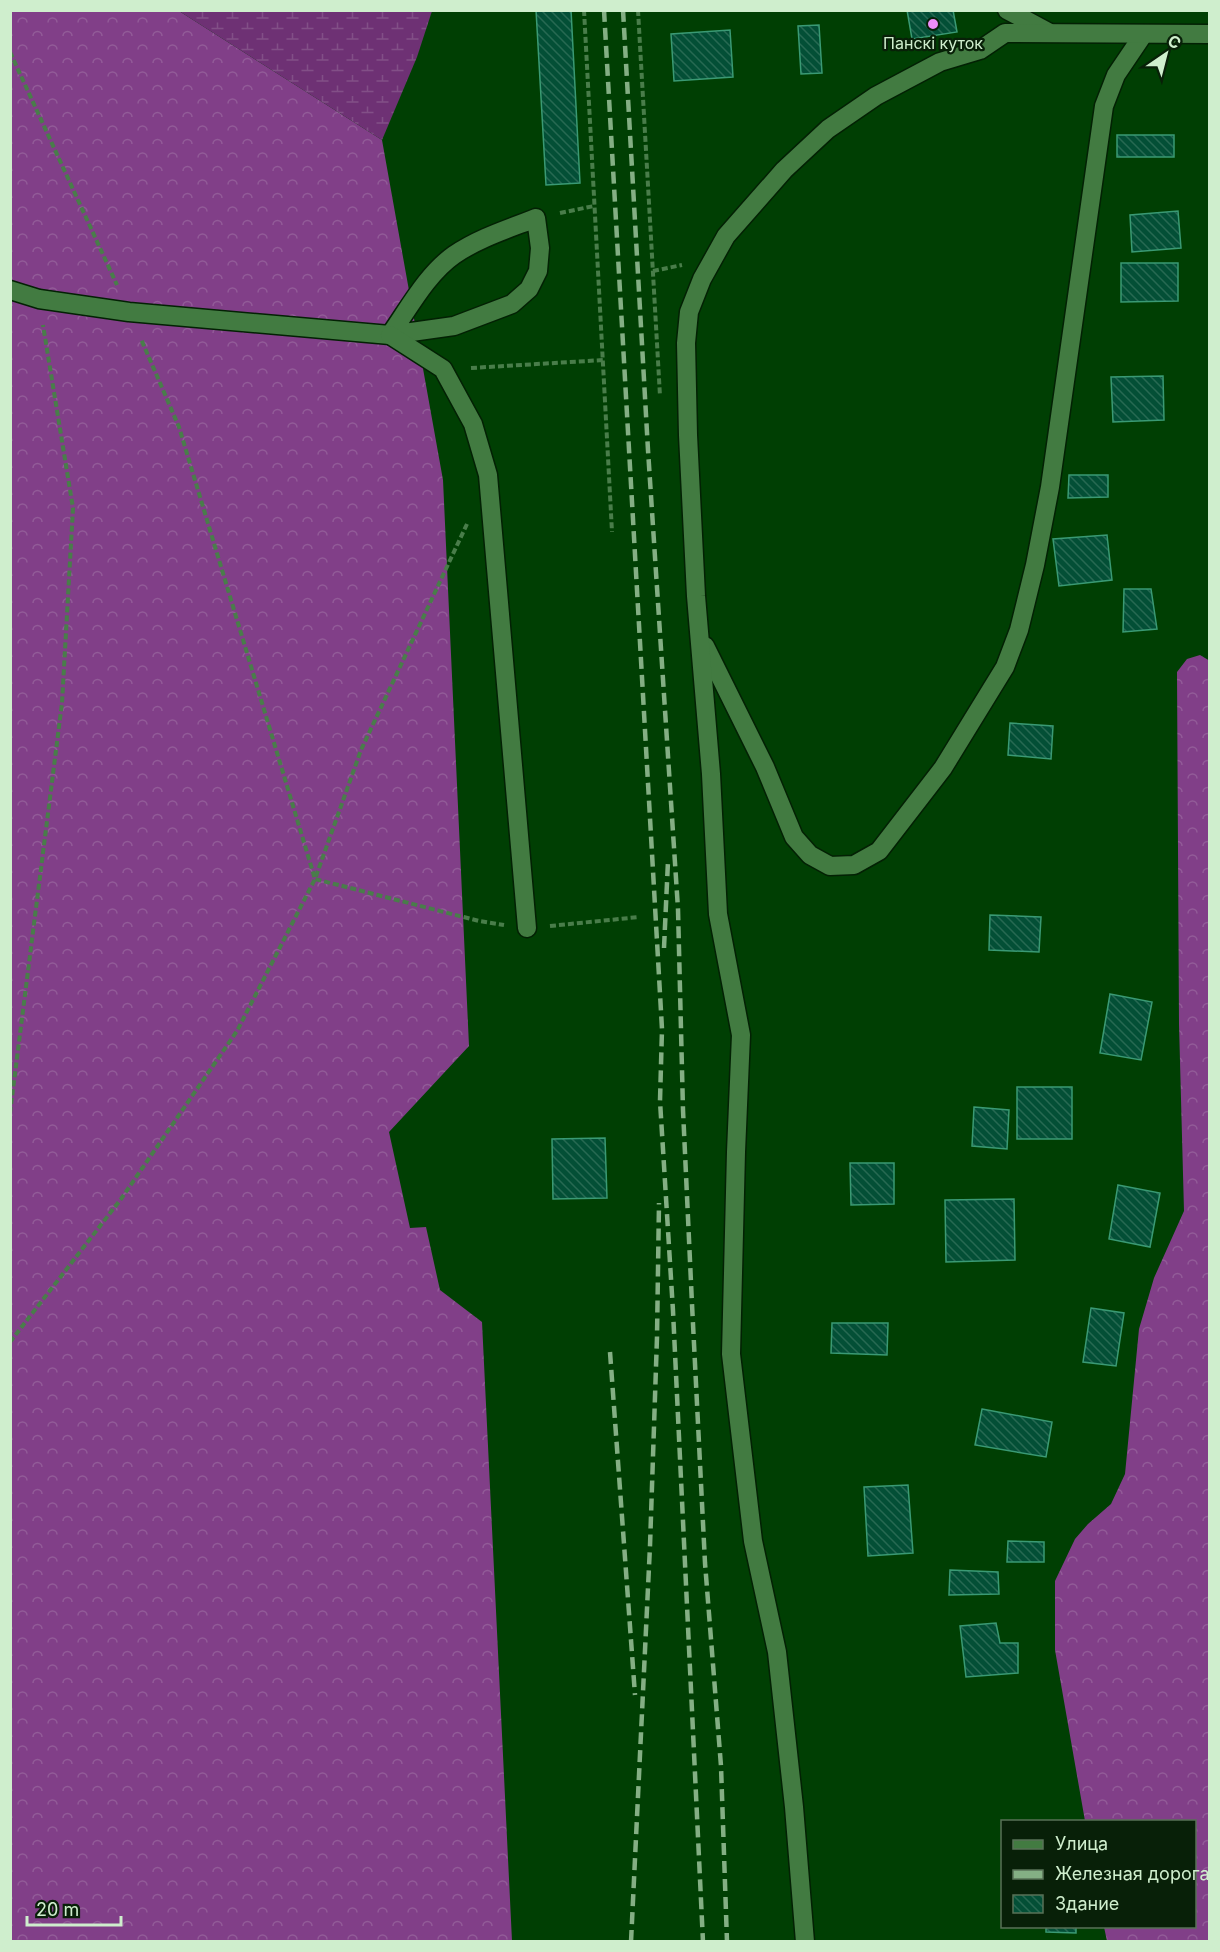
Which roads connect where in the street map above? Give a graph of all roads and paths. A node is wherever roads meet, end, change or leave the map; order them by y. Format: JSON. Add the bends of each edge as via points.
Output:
{"nodes":[{"id":1,"x":584,"y":10,"type":"edge"},
{"id":2,"x":638,"y":10,"type":"edge"},
{"id":3,"x":1006,"y":10,"type":"edge"},
{"id":4,"x":1052,"y":34,"type":"junction"},
{"id":5,"x":1209,"y":34,"type":"edge"},
{"id":6,"x":1143,"y":35,"type":"junction"},
{"id":7,"x":10,"y":52,"type":"edge"},
{"id":8,"x":594,"y":206,"type":"junction"},
{"id":9,"x":536,"y":218,"type":"junction"},
{"id":10,"x":10,"y":290,"type":"edge"},
{"id":11,"x":39,"y":299,"type":"junction"},
{"id":12,"x":129,"y":312,"type":"junction"},
{"id":13,"x":390,"y":335,"type":"junction"},
{"id":14,"x":604,"y":360,"type":"junction"},
{"id":15,"x":443,"y":369,"type":"junction"},
{"id":16,"x":660,"y":404,"type":"dead end"},
{"id":17,"x":469,"y":518,"type":"dead end"},
{"id":18,"x":612,"y":532,"type":"dead end"},
{"id":19,"x":700,"y":636,"type":"junction"},
{"id":20,"x":315,"y":879,"type":"junction"},
{"id":21,"x":639,"y":917,"type":"dead end"},
{"id":22,"x":527,"y":928,"type":"junction"},
{"id":23,"x":10,"y":1113,"type":"edge"},
{"id":24,"x":10,"y":1342,"type":"edge"},
{"id":25,"x":805,"y":1941,"type":"edge"}],
"edges":[{"from":1,"to":8,"type":"path"},
{"from":2,"to":16,"type":"path"},
{"from":3,"to":4,"type":"street"},
{"from":4,"to":6,"type":"street"},
{"from":4,"to":19,"type":"street","via":[[1005,33],[980,50],[940,62],[876,96],[828,129],[784,170],[726,236],[689,312],[686,342]]},
{"from":5,"to":6,"type":"street"},
{"from":6,"to":19,"type":"street","via":[[1116,75],[1104,106],[1050,487],[1019,630],[1005,668],[943,768],[879,851],[854,865],[830,866],[810,855],[794,837],[765,767]]},
{"from":7,"to":12,"type":"path"},
{"from":8,"to":9,"type":"path"},
{"from":8,"to":14,"type":"path"},
{"from":9,"to":13,"type":"street","via":[[488,236],[454,255],[428,282]]},
{"from":9,"to":13,"type":"street","via":[[538,272],[529,289],[512,304],[454,326]]},
{"from":10,"to":11,"type":"street"},
{"from":11,"to":12,"type":"street"},
{"from":11,"to":23,"type":"path","via":[[73,508],[62,703]]},
{"from":12,"to":13,"type":"street"},
{"from":12,"to":20,"type":"path","via":[[179,427]]},
{"from":13,"to":15,"type":"street"},
{"from":14,"to":15,"type":"path"},
{"from":14,"to":18,"type":"path"},
{"from":15,"to":22,"type":"street","via":[[473,424],[488,475]]},
{"from":17,"to":20,"type":"path","via":[[362,750]]},
{"from":19,"to":25,"type":"street","via":[[718,914],[741,1035],[731,1354],[753,1541],[777,1652]]},
{"from":20,"to":22,"type":"path","via":[[479,921]]},
{"from":20,"to":24,"type":"path","via":[[237,1031],[121,1200]]},
{"from":21,"to":22,"type":"path"}]}
